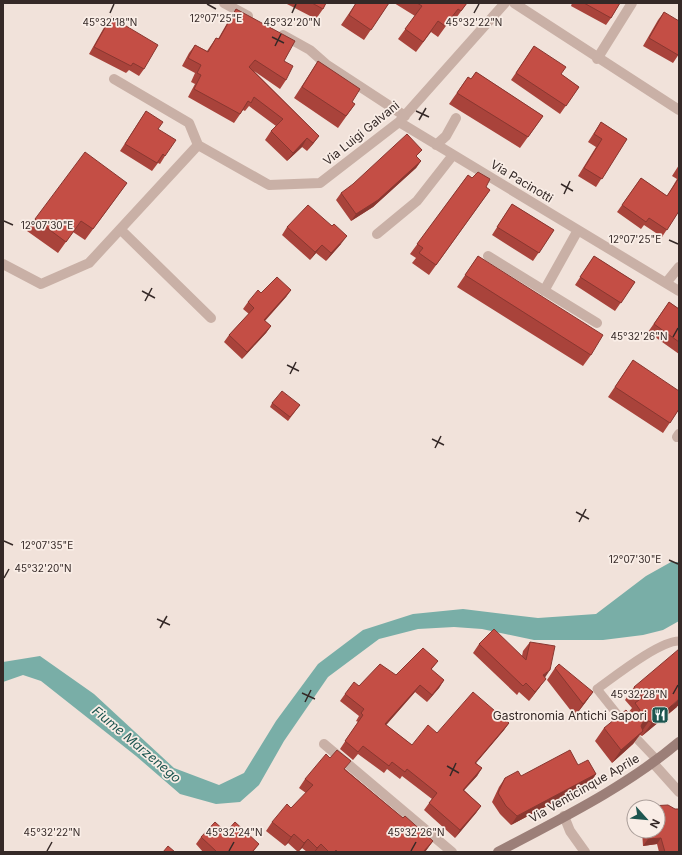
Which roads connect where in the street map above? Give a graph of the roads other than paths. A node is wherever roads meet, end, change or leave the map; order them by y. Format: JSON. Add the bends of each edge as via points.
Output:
{"nodes":[{"id":1,"x":224,"y":3,"type":"edge"},
{"id":2,"x":505,"y":3,"type":"edge"},
{"id":3,"x":514,"y":3,"type":"edge"},
{"id":4,"x":632,"y":3,"type":"edge"},
{"id":5,"x":257,"y":21,"type":"edge"},
{"id":6,"x":277,"y":32,"type":"edge"},
{"id":7,"x":597,"y":59,"type":"junction"},
{"id":8,"x":114,"y":79,"type":"dead end"},
{"id":9,"x":679,"y":110,"type":"edge"},
{"id":10,"x":456,"y":118,"type":"dead end"},
{"id":11,"x":402,"y":119,"type":"junction"},
{"id":12,"x":436,"y":145,"type":"junction"},
{"id":13,"x":198,"y":146,"type":"junction"},
{"id":14,"x":453,"y":155,"type":"junction"},
{"id":15,"x":121,"y":230,"type":"junction"},
{"id":16,"x":578,"y":230,"type":"junction"},
{"id":17,"x":377,"y":234,"type":"dead end"},
{"id":18,"x":488,"y":256,"type":"dead end"},
{"id":19,"x":3,"y":264,"type":"edge"},
{"id":20,"x":679,"y":267,"type":"edge"},
{"id":21,"x":666,"y":283,"type":"junction"},
{"id":22,"x":544,"y":291,"type":"junction"},
{"id":23,"x":679,"y":291,"type":"edge"},
{"id":24,"x":211,"y":318,"type":"dead end"},
{"id":25,"x":597,"y":323,"type":"dead end"},
{"id":26,"x":679,"y":641,"type":"edge"},
{"id":27,"x":625,"y":724,"type":"edge"},
{"id":28,"x":638,"y":740,"type":"edge"},
{"id":29,"x":679,"y":742,"type":"edge"},
{"id":30,"x":324,"y":744,"type":"dead end"},
{"id":31,"x":655,"y":762,"type":"junction"},
{"id":32,"x":679,"y":792,"type":"edge"},
{"id":33,"x":564,"y":816,"type":"junction"},
{"id":34,"x":452,"y":852,"type":"edge"},
{"id":35,"x":498,"y":852,"type":"edge"},
{"id":36,"x":585,"y":852,"type":"edge"}],
"edges":[{"from":1,"to":5,"type":"street"},
{"from":2,"to":11,"type":"street","name":"Via Luigi Galvani"},
{"from":3,"to":7,"type":"street"},
{"from":4,"to":7,"type":"street"},
{"from":6,"to":11,"type":"street","name":"Via Pacinotti","via":[[310,50]]},
{"from":7,"to":9,"type":"street"},
{"from":8,"to":13,"type":"street","via":[[189,123]]},
{"from":10,"to":12,"type":"street","via":[[446,136]]},
{"from":11,"to":12,"type":"street","name":"Via Pacinotti"},
{"from":11,"to":13,"type":"street","name":"Via Luigi Galvani","via":[[320,183],[270,185]]},
{"from":12,"to":14,"type":"street","name":"Via Pacinotti"},
{"from":13,"to":15,"type":"street"},
{"from":14,"to":16,"type":"street","name":"Via Pacinotti"},
{"from":14,"to":17,"type":"street","via":[[417,201]]},
{"from":15,"to":19,"type":"street","via":[[89,263],[42,284]]},
{"from":15,"to":24,"type":"street"},
{"from":16,"to":21,"type":"street","name":"Via Pacinotti"},
{"from":16,"to":22,"type":"street"},
{"from":18,"to":22,"type":"street"},
{"from":20,"to":21,"type":"street"},
{"from":21,"to":23,"type":"street","name":"Via Pacinotti"},
{"from":22,"to":25,"type":"street"},
{"from":26,"to":27,"type":"lane","via":[[634,662],[597,689]]},
{"from":28,"to":31,"type":"lane"},
{"from":29,"to":31,"type":"main road","name":"Via Venticinque Aprile"},
{"from":30,"to":34,"type":"street"},
{"from":31,"to":32,"type":"street"},
{"from":31,"to":33,"type":"main road","name":"Via Venticinque Aprile"},
{"from":33,"to":35,"type":"main road","name":"Via Venticinque Aprile"},
{"from":33,"to":36,"type":"street","via":[[570,831]]}]}
